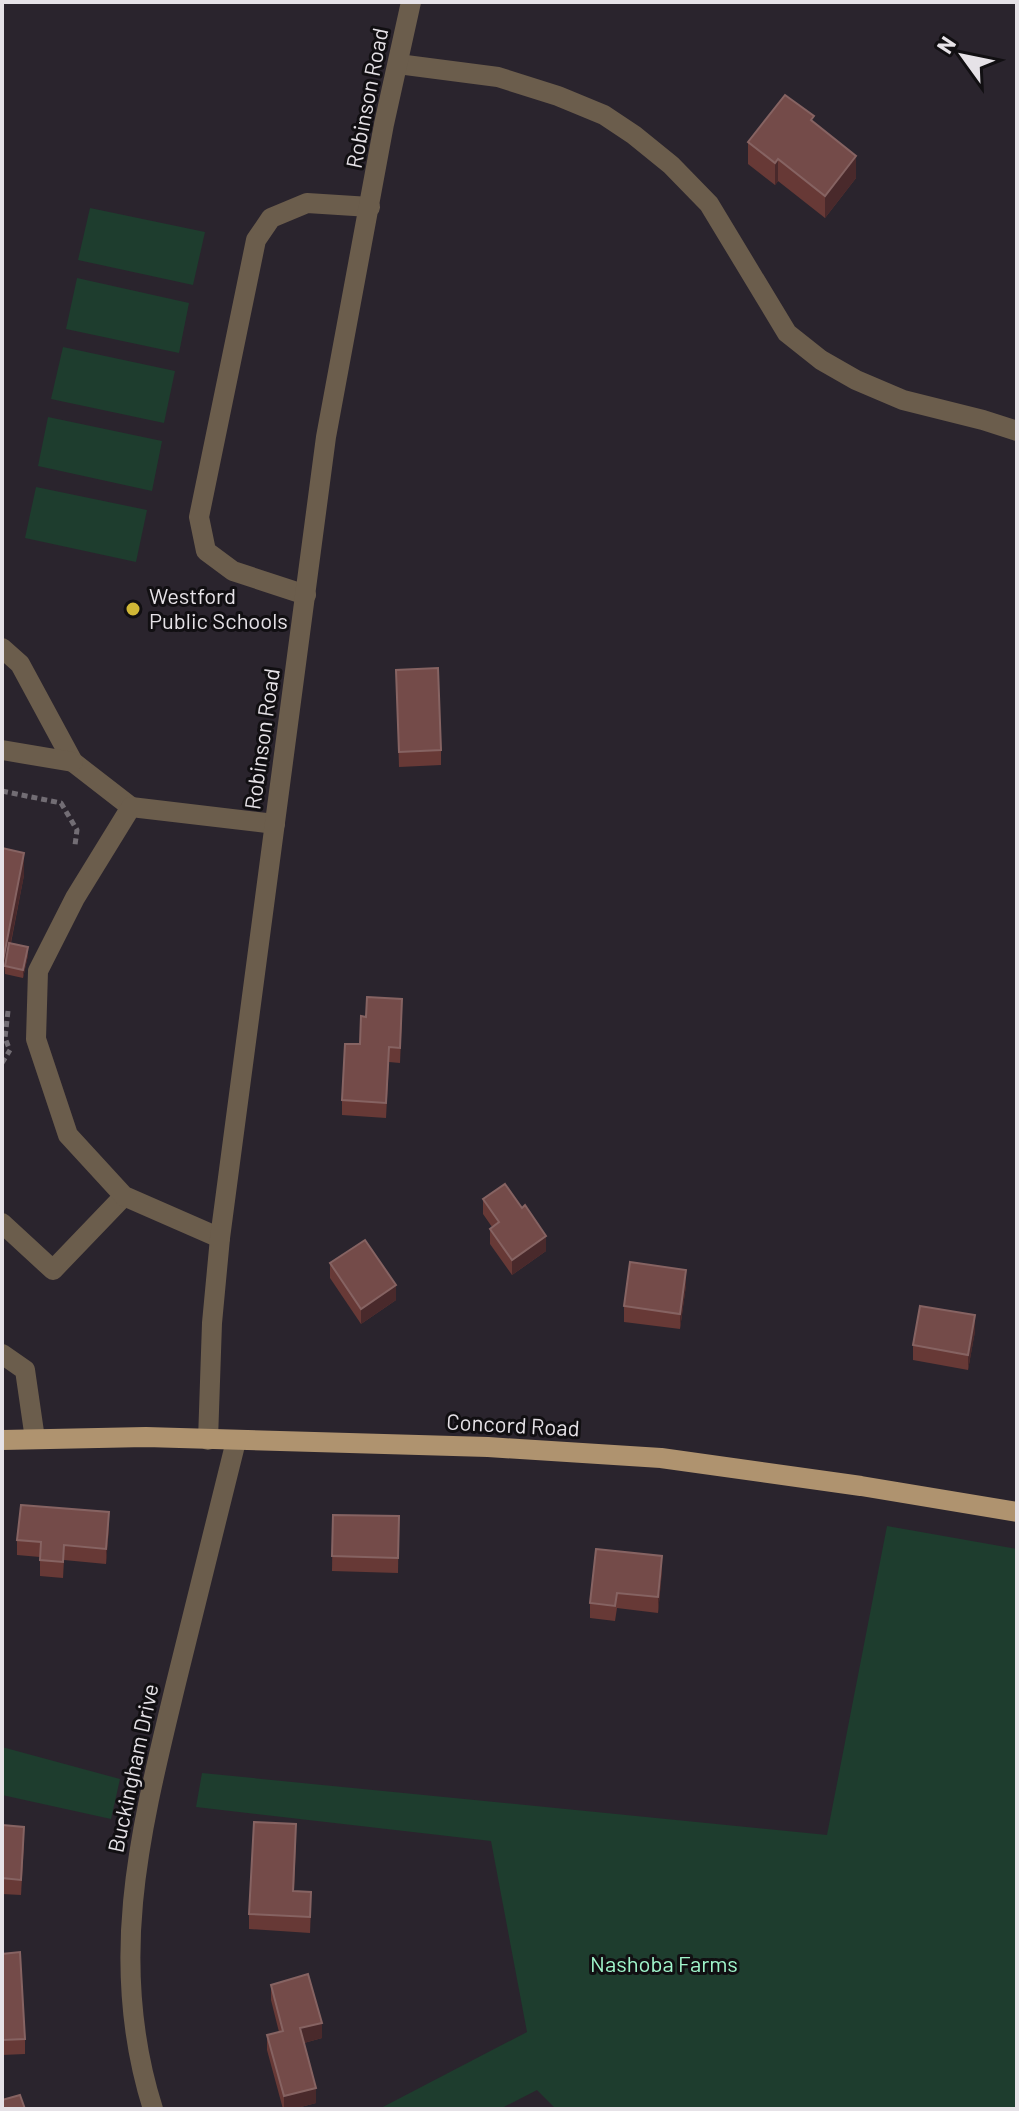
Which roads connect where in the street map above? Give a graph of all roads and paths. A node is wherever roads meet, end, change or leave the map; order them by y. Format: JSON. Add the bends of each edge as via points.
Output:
{"nodes":[{"id":1,"x":411,"y":2,"type":"edge"},
{"id":2,"x":398,"y":64,"type":"junction"},
{"id":3,"x":370,"y":207,"type":"junction"},
{"id":4,"x":1017,"y":431,"type":"edge"},
{"id":5,"x":306,"y":595,"type":"junction"},
{"id":6,"x":2,"y":648,"type":"edge"},
{"id":7,"x":2,"y":750,"type":"edge"},
{"id":8,"x":73,"y":762,"type":"junction"},
{"id":9,"x":131,"y":807,"type":"junction"},
{"id":10,"x":275,"y":824,"type":"junction"},
{"id":11,"x":10,"y":1050,"type":"dead end"},
{"id":12,"x":2,"y":1063,"type":"edge"},
{"id":13,"x":124,"y":1196,"type":"junction"},
{"id":14,"x":2,"y":1223,"type":"edge"},
{"id":15,"x":220,"y":1238,"type":"junction"},
{"id":16,"x":2,"y":1354,"type":"edge"},
{"id":17,"x":35,"y":1439,"type":"junction"},
{"id":18,"x":2,"y":1440,"type":"edge"},
{"id":19,"x":208,"y":1440,"type":"junction"},
{"id":20,"x":236,"y":1441,"type":"junction"},
{"id":21,"x":1017,"y":1512,"type":"edge"},
{"id":22,"x":153,"y":2109,"type":"edge"}],
"edges":[{"from":1,"to":2,"type":"street","name":"Robinson Road"},
{"from":2,"to":3,"type":"street","name":"Robinson Road"},
{"from":2,"to":4,"type":"street","via":[[498,77],[604,115],[662,158],[709,204],[787,333],[821,360],[903,400]]},
{"from":3,"to":5,"type":"street","name":"Robinson Road","via":[[326,437]]},
{"from":3,"to":5,"type":"street","via":[[307,203],[271,218],[256,240],[199,517],[206,551],[224,565]]},
{"from":5,"to":10,"type":"street","name":"Robinson Road"},
{"from":6,"to":8,"type":"street","via":[[20,664]]},
{"from":7,"to":8,"type":"street"},
{"from":8,"to":9,"type":"street"},
{"from":9,"to":10,"type":"street"},
{"from":9,"to":13,"type":"street","via":[[38,971],[36,1025],[68,1135]]},
{"from":10,"to":15,"type":"street","name":"Robinson Road"},
{"from":11,"to":12,"type":"path"},
{"from":13,"to":14,"type":"street","via":[[53,1270]]},
{"from":13,"to":15,"type":"street"},
{"from":15,"to":19,"type":"street","name":"Robinson Road"},
{"from":16,"to":17,"type":"street","via":[[25,1370]]},
{"from":17,"to":18,"type":"main road","name":"Concord Road"},
{"from":17,"to":19,"type":"main road","name":"Concord Road"},
{"from":19,"to":20,"type":"main road","name":"Concord Road"},
{"from":20,"to":21,"type":"main road","name":"Concord Road","via":[[488,1447],[661,1458]]},
{"from":20,"to":22,"type":"street","name":"Buckingham Drive","via":[[151,1784],[131,1903],[131,2002]]}]}
